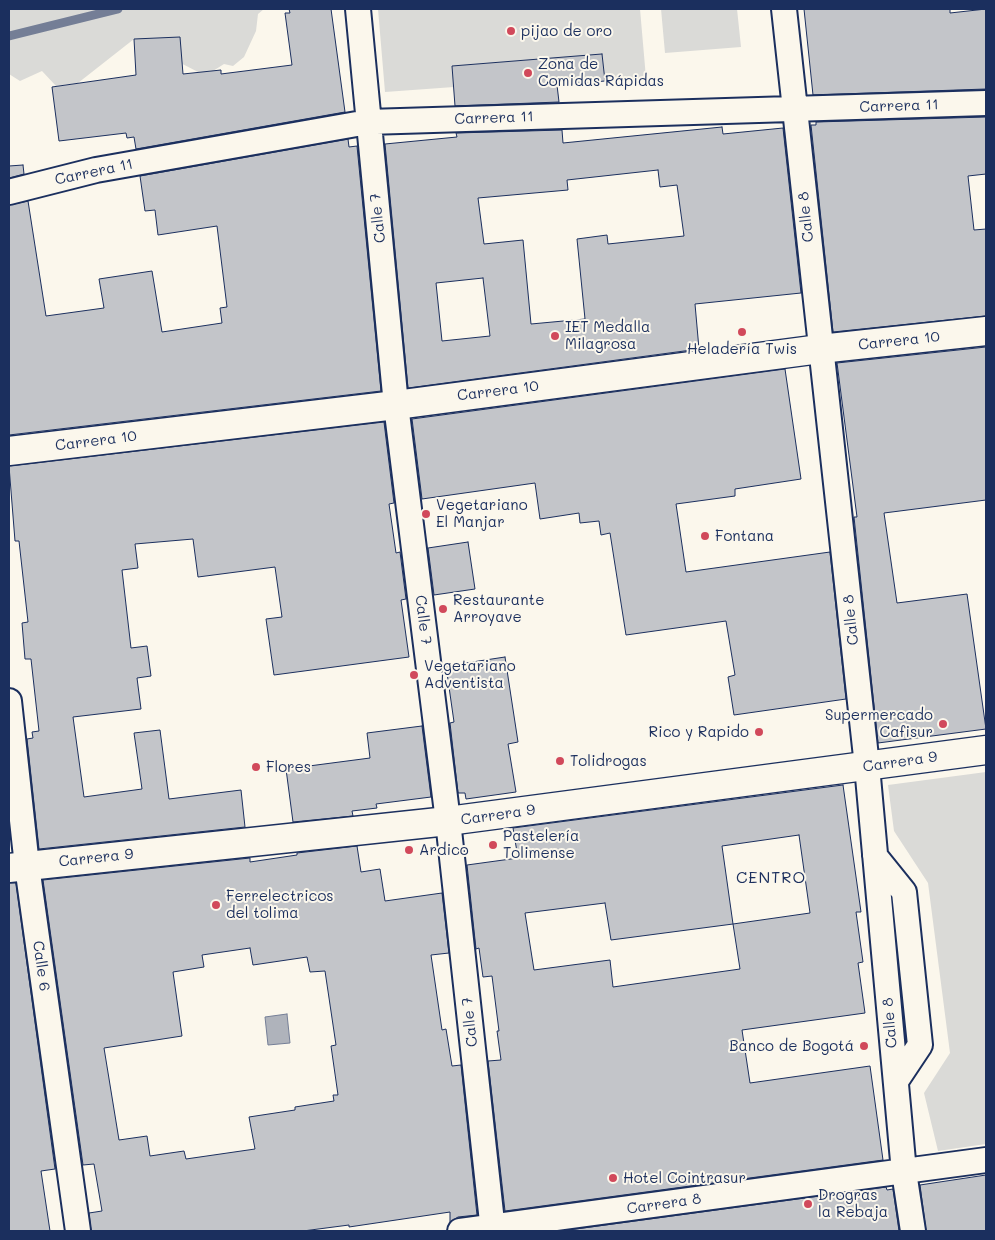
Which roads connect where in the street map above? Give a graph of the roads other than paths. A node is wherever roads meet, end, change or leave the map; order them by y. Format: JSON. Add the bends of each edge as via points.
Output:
{"nodes":[{"id":1,"x":358,"y":9,"type":"edge"},
{"id":2,"x":784,"y":9,"type":"edge"},
{"id":3,"x":986,"y":103,"type":"edge"},
{"id":4,"x":795,"y":110,"type":"junction"},
{"id":5,"x":368,"y":122,"type":"junction"},
{"id":6,"x":9,"y":192,"type":"edge"},
{"id":7,"x":986,"y":332,"type":"edge"},
{"id":8,"x":820,"y":349,"type":"junction"},
{"id":9,"x":396,"y":405,"type":"junction"},
{"id":10,"x":9,"y":452,"type":"edge"},
{"id":11,"x":9,"y":701,"type":"edge"},
{"id":12,"x":986,"y":750,"type":"edge"},
{"id":13,"x":867,"y":766,"type":"junction"},
{"id":14,"x":448,"y":821,"type":"junction"},
{"id":15,"x":18,"y":867,"type":"edge"},
{"id":16,"x":986,"y":1160,"type":"edge"},
{"id":17,"x":904,"y":1172,"type":"junction"},
{"id":18,"x":493,"y":1229,"type":"edge"},
{"id":19,"x":78,"y":1231,"type":"edge"},
{"id":20,"x":460,"y":1231,"type":"edge"},
{"id":21,"x":913,"y":1231,"type":"edge"}],
"edges":[{"from":1,"to":5,"type":"street","name":"Calle 7"},
{"from":2,"to":4,"type":"street","name":"Calle 8"},
{"from":3,"to":4,"type":"street","name":"Carrera 11"},
{"from":4,"to":5,"type":"street","name":"Carrera 11"},
{"from":4,"to":8,"type":"street","name":"Calle 8"},
{"from":5,"to":6,"type":"street","name":"Carrera 11","via":[[96,170]]},
{"from":5,"to":9,"type":"street","name":"Calle 7"},
{"from":7,"to":8,"type":"main road","name":"Carrera 10"},
{"from":8,"to":9,"type":"main road","name":"Carrera 10"},
{"from":8,"to":13,"type":"street","name":"Calle 8"},
{"from":9,"to":10,"type":"main road","name":"Carrera 10"},
{"from":9,"to":14,"type":"street","name":"Calle 7"},
{"from":11,"to":15,"type":"street","name":"Calle 6"},
{"from":12,"to":13,"type":"main road","name":"Carrera 9"},
{"from":13,"to":14,"type":"main road","name":"Carrera 9"},
{"from":13,"to":17,"type":"street","name":"Calle 8"},
{"from":14,"to":15,"type":"main road","name":"Carrera 9"},
{"from":14,"to":18,"type":"street","name":"Calle 7"},
{"from":15,"to":19,"type":"street","name":"Calle 6"},
{"from":16,"to":17,"type":"street","name":"Carrera 8"},
{"from":17,"to":18,"type":"street","name":"Carrera 8"},
{"from":17,"to":21,"type":"street","name":"Calle 8"},
{"from":18,"to":20,"type":"street","name":"Carrera 8"}]}
